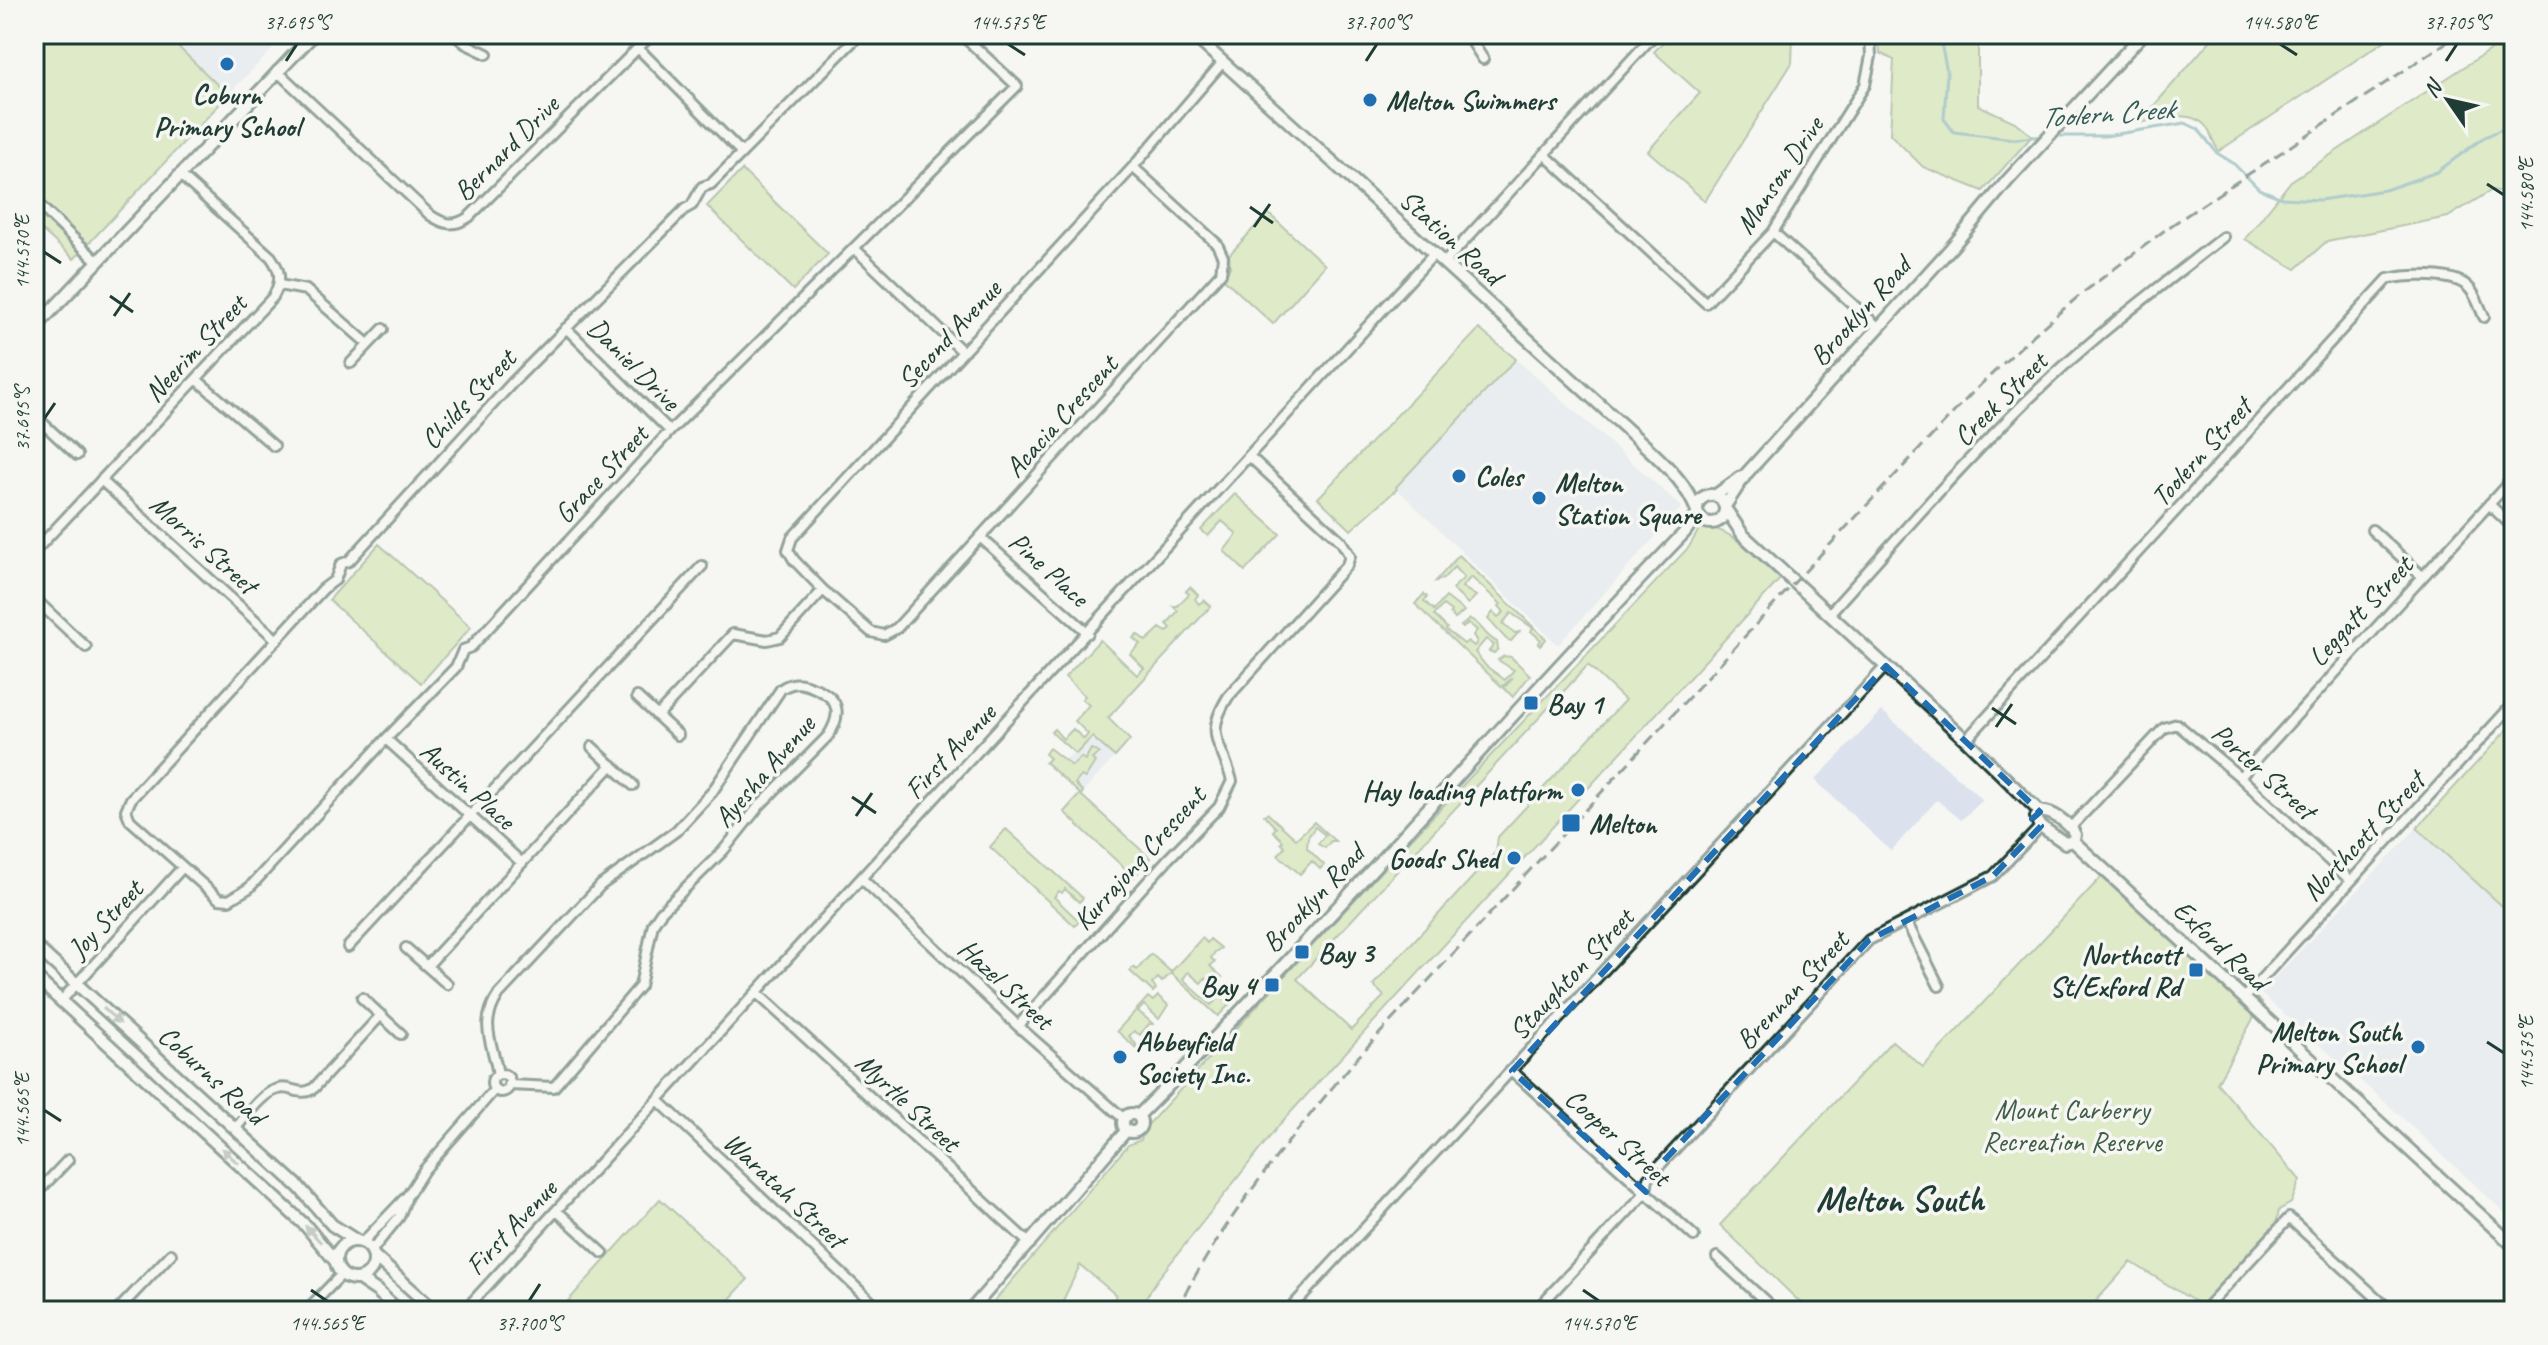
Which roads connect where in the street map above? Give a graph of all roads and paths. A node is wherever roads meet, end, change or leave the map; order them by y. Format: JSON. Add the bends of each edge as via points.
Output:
{"nodes":[{"id":1,"x":314,"y":34,"type":"edge"},
{"id":2,"x":454,"y":34,"type":"edge"},
{"id":3,"x":652,"y":34,"type":"edge"},
{"id":4,"x":860,"y":34,"type":"edge"},
{"id":5,"x":961,"y":34,"type":"edge"},
{"id":6,"x":982,"y":34,"type":"edge"},
{"id":7,"x":1192,"y":34,"type":"edge"},
{"id":8,"x":1467,"y":34,"type":"edge"},
{"id":9,"x":1655,"y":34,"type":"edge"},
{"id":10,"x":1870,"y":34,"type":"edge"},
{"id":11,"x":2143,"y":34,"type":"edge"},
{"id":12,"x":972,"y":44,"type":"junction"},
{"id":13,"x":638,"y":48,"type":"junction"},
{"id":14,"x":487,"y":54,"type":"dead end"},
{"id":15,"x":1483,"y":59,"type":"dead end"},
{"id":16,"x":1223,"y":62,"type":"junction"},
{"id":17,"x":277,"y":71,"type":"junction"},
{"id":18,"x":741,"y":152,"type":"junction"},
{"id":19,"x":1544,"y":154,"type":"junction"},
{"id":20,"x":1133,"y":167,"type":"junction"},
{"id":21,"x":179,"y":174,"type":"junction"},
{"id":22,"x":34,"y":200,"type":"edge"},
{"id":23,"x":1773,"y":232,"type":"junction"},
{"id":24,"x":2223,"y":237,"type":"dead end"},
{"id":25,"x":855,"y":249,"type":"junction"},
{"id":26,"x":1434,"y":254,"type":"junction"},
{"id":27,"x":97,"y":261,"type":"junction"},
{"id":28,"x":1444,"y":263,"type":"junction"},
{"id":29,"x":279,"y":285,"type":"junction"},
{"id":30,"x":2484,"y":317,"type":"dead end"},
{"id":31,"x":1878,"y":327,"type":"junction"},
{"id":32,"x":566,"y":328,"type":"junction"},
{"id":33,"x":34,"y":329,"type":"edge"},
{"id":34,"x":383,"y":329,"type":"dead end"},
{"id":35,"x":368,"y":344,"type":"junction"},
{"id":36,"x":962,"y":351,"type":"junction"},
{"id":37,"x":351,"y":363,"type":"dead end"},
{"id":38,"x":196,"y":379,"type":"junction"},
{"id":39,"x":34,"y":415,"type":"edge"},
{"id":40,"x":670,"y":431,"type":"junction"},
{"id":41,"x":274,"y":446,"type":"dead end"},
{"id":42,"x":77,"y":455,"type":"dead end"},
{"id":43,"x":1249,"y":456,"type":"junction"},
{"id":44,"x":1746,"y":474,"type":"junction"},
{"id":45,"x":1677,"y":476,"type":"junction"},
{"id":46,"x":2514,"y":477,"type":"edge"},
{"id":47,"x":101,"y":480,"type":"junction"},
{"id":48,"x":1713,"y":495,"type":"junction"},
{"id":49,"x":2489,"y":504,"type":"junction"},
{"id":50,"x":1725,"y":507,"type":"junction"},
{"id":51,"x":1703,"y":518,"type":"junction"},
{"id":52,"x":2514,"y":528,"type":"edge"},
{"id":53,"x":2372,"y":530,"type":"dead end"},
{"id":54,"x":1743,"y":535,"type":"junction"},
{"id":55,"x":980,"y":537,"type":"junction"},
{"id":56,"x":34,"y":552,"type":"edge"},
{"id":57,"x":702,"y":566,"type":"dead end"},
{"id":58,"x":2422,"y":576,"type":"junction"},
{"id":59,"x":823,"y":590,"type":"junction"},
{"id":60,"x":34,"y":598,"type":"edge"},
{"id":61,"x":1829,"y":614,"type":"junction"},
{"id":62,"x":1088,"y":633,"type":"junction"},
{"id":63,"x":277,"y":640,"type":"junction"},
{"id":64,"x":86,"y":647,"type":"dead end"},
{"id":65,"x":1886,"y":666,"type":"junction"},
{"id":66,"x":637,"y":697,"type":"dead end"},
{"id":67,"x":2514,"y":703,"type":"edge"},
{"id":68,"x":657,"y":716,"type":"junction"},
{"id":69,"x":678,"y":735,"type":"dead end"},
{"id":70,"x":386,"y":739,"type":"junction"},
{"id":71,"x":1966,"y":740,"type":"junction"},
{"id":72,"x":592,"y":747,"type":"dead end"},
{"id":73,"x":612,"y":765,"type":"junction"},
{"id":74,"x":2240,"y":777,"type":"junction"},
{"id":75,"x":633,"y":785,"type":"dead end"},
{"id":76,"x":2040,"y":812,"type":"junction"},
{"id":77,"x":469,"y":815,"type":"junction"},
{"id":78,"x":2041,"y":826,"type":"junction"},
{"id":79,"x":2071,"y":827,"type":"junction"},
{"id":80,"x":2073,"y":841,"type":"junction"},
{"id":81,"x":522,"y":863,"type":"junction"},
{"id":82,"x":182,"y":868,"type":"junction"},
{"id":83,"x":862,"y":879,"type":"junction"},
{"id":84,"x":2351,"y":881,"type":"junction"},
{"id":85,"x":1906,"y":921,"type":"junction"},
{"id":86,"x":34,"y":945,"type":"edge"},
{"id":87,"x":348,"y":947,"type":"dead end"},
{"id":88,"x":406,"y":948,"type":"dead end"},
{"id":89,"x":427,"y":966,"type":"junction"},
{"id":90,"x":34,"y":976,"type":"edge"},
{"id":91,"x":76,"y":983,"type":"junction"},
{"id":92,"x":447,"y":984,"type":"dead end"},
{"id":93,"x":1939,"y":986,"type":"dead end"},
{"id":94,"x":757,"y":993,"type":"junction"},
{"id":95,"x":362,"y":998,"type":"dead end"},
{"id":96,"x":2244,"y":998,"type":"junction"},
{"id":97,"x":61,"y":1001,"type":"junction"},
{"id":98,"x":381,"y":1015,"type":"junction"},
{"id":99,"x":1018,"y":1026,"type":"junction"},
{"id":100,"x":401,"y":1034,"type":"dead end"},
{"id":101,"x":1512,"y":1071,"type":"junction"},
{"id":102,"x":498,"y":1075,"type":"junction"},
{"id":103,"x":509,"y":1085,"type":"junction"},
{"id":104,"x":495,"y":1089,"type":"junction"},
{"id":105,"x":658,"y":1100,"type":"junction"},
{"id":106,"x":1138,"y":1116,"type":"junction"},
{"id":107,"x":1123,"y":1118,"type":"junction"},
{"id":108,"x":235,"y":1129,"type":"junction"},
{"id":109,"x":1126,"y":1131,"type":"junction"},
{"id":110,"x":68,"y":1160,"type":"dead end"},
{"id":111,"x":1646,"y":1192,"type":"junction"},
{"id":112,"x":34,"y":1196,"type":"edge"},
{"id":113,"x":557,"y":1211,"type":"junction"},
{"id":114,"x":1694,"y":1236,"type":"dead end"},
{"id":115,"x":1030,"y":1244,"type":"junction"},
{"id":116,"x":2514,"y":1246,"type":"edge"},
{"id":117,"x":367,"y":1247,"type":"junction"},
{"id":118,"x":603,"y":1253,"type":"dead end"},
{"id":119,"x":171,"y":1254,"type":"dead end"},
{"id":120,"x":1717,"y":1257,"type":"dead end"},
{"id":121,"x":336,"y":1262,"type":"junction"},
{"id":122,"x":342,"y":1274,"type":"junction"},
{"id":123,"x":359,"y":1279,"type":"junction"},
{"id":124,"x":2514,"y":1306,"type":"edge"},
{"id":125,"x":117,"y":1311,"type":"edge"},
{"id":126,"x":306,"y":1311,"type":"edge"},
{"id":127,"x":399,"y":1311,"type":"edge"},
{"id":128,"x":435,"y":1311,"type":"edge"},
{"id":129,"x":464,"y":1311,"type":"edge"},
{"id":130,"x":881,"y":1311,"type":"edge"},
{"id":131,"x":970,"y":1311,"type":"edge"},
{"id":132,"x":1288,"y":1311,"type":"edge"},
{"id":133,"x":1535,"y":1311,"type":"edge"},
{"id":134,"x":1776,"y":1311,"type":"edge"},
{"id":135,"x":2203,"y":1311,"type":"edge"},
{"id":136,"x":2391,"y":1311,"type":"edge"},
{"id":137,"x":2509,"y":1311,"type":"edge"}],
"edges":[{"from":1,"to":17,"type":"street"},
{"from":2,"to":14,"type":"street"},
{"from":3,"to":13,"type":"street","name":"Bernard Drive"},
{"from":4,"to":18,"type":"street","name":"Childs Street"},
{"from":5,"to":12,"type":"street"},
{"from":6,"to":12,"type":"street"},
{"from":7,"to":16,"type":"street","name":"Station Road"},
{"from":8,"to":15,"type":"street"},
{"from":9,"to":19,"type":"street"},
{"from":10,"to":23,"type":"street","name":"Manson Drive","via":[[1865,85]]},
{"from":11,"to":31,"type":"street","name":"Brooklyn Road"},
{"from":12,"to":25,"type":"street","name":"Grace Street","via":[[1017,86]]},
{"from":13,"to":17,"type":"street","name":"Bernard Drive","via":[[469,217],[449,225],[430,215]]},
{"from":13,"to":18,"type":"street"},
{"from":16,"to":20,"type":"street","name":"Second Avenue"},
{"from":16,"to":26,"type":"street","name":"Station Road"},
{"from":17,"to":21,"type":"street"},
{"from":18,"to":32,"type":"street","name":"Childs Street"},
{"from":19,"to":23,"type":"street","name":"Manson Drive","via":[[1706,303]]},
{"from":19,"to":28,"type":"street"},
{"from":20,"to":36,"type":"street","name":"Second Avenue"},
{"from":20,"to":55,"type":"street","name":"Acacia Crescent","via":[[1217,244],[1223,257],[1221,273]]},
{"from":21,"to":27,"type":"street"},
{"from":21,"to":29,"type":"street","name":"Neerim Street","via":[[271,257],[279,269]]},
{"from":22,"to":27,"type":"street"},
{"from":23,"to":31,"type":"street"},
{"from":24,"to":61,"type":"street","name":"Creek Street","via":[[2105,331],[1998,429]]},
{"from":25,"to":36,"type":"street"},
{"from":25,"to":40,"type":"street","name":"Grace Street"},
{"from":26,"to":28,"type":"street","name":"Station Road"},
{"from":26,"to":43,"type":"street","name":"First Avenue"},
{"from":27,"to":33,"type":"street"},
{"from":28,"to":45,"type":"street","name":"Station Road"},
{"from":29,"to":35,"type":"street","via":[[306,290]]},
{"from":29,"to":38,"type":"street","name":"Neerim Street"},
{"from":30,"to":71,"type":"street","name":"Toolern Street","via":[[2469,286],[2455,279],[2408,274],[2388,279]]},
{"from":31,"to":44,"type":"street","name":"Brooklyn Road"},
{"from":32,"to":40,"type":"street","name":"Daniel Drive"},
{"from":32,"to":63,"type":"street","name":"Childs Street","via":[[341,564],[335,580]]},
{"from":34,"to":35,"type":"street"},
{"from":35,"to":37,"type":"street"},
{"from":36,"to":59,"type":"street","name":"Second Avenue","via":[[792,538],[788,550]]},
{"from":38,"to":41,"type":"street"},
{"from":38,"to":47,"type":"street","name":"Neerim Street"},
{"from":39,"to":42,"type":"street"},
{"from":40,"to":70,"type":"street","name":"Grace Street"},
{"from":43,"to":62,"type":"street","name":"First Avenue"},
{"from":43,"to":99,"type":"street","name":"Kurrajong Crescent","via":[[1341,541],[1350,556],[1347,565],[1216,717],[1215,740],[1232,781],[1219,807]]},
{"from":44,"to":48,"type":"street","name":"Brooklyn Road"},
{"from":44,"to":50,"type":"street","name":"Brooklyn Road"},
{"from":45,"to":48,"type":"street","name":"Station Road"},
{"from":45,"to":51,"type":"street","name":"Station Road"},
{"from":46,"to":49,"type":"street","name":"Leggatt Street"},
{"from":47,"to":56,"type":"street","name":"Neerim Street"},
{"from":47,"to":63,"type":"street","name":"Morris Street"},
{"from":48,"to":50,"type":"street"},
{"from":48,"to":51,"type":"street","name":"Brooklyn Road","via":[[1701,498]]},
{"from":49,"to":52,"type":"street"},
{"from":49,"to":58,"type":"street","name":"Leggatt Street"},
{"from":50,"to":51,"type":"street","name":"Brooklyn Road","via":[[1720,519]]},
{"from":50,"to":54,"type":"street"},
{"from":51,"to":54,"type":"street"},
{"from":51,"to":106,"type":"street","name":"Brooklyn Road","via":[[1595,625],[1222,1032]]},
{"from":53,"to":58,"type":"street"},
{"from":54,"to":61,"type":"street"},
{"from":55,"to":59,"type":"street","name":"Acacia Crescent","via":[[897,628],[884,635],[871,632]]},
{"from":55,"to":62,"type":"street","name":"Pine Place"},
{"from":57,"to":77,"type":"street"},
{"from":58,"to":74,"type":"street","name":"Leggatt Street"},
{"from":59,"to":68,"type":"street","via":[[780,637],[733,634]]},
{"from":60,"to":64,"type":"street"},
{"from":61,"to":65,"type":"street"},
{"from":62,"to":83,"type":"street","name":"First Avenue"},
{"from":63,"to":82,"type":"street","name":"Childs Street","via":[[126,810],[130,820]]},
{"from":65,"to":71,"type":"street"},
{"from":65,"to":101,"type":"street","name":"Staughton Street"},
{"from":66,"to":68,"type":"street"},
{"from":67,"to":84,"type":"street","name":"Northcott Street"},
{"from":68,"to":69,"type":"street"},
{"from":70,"to":77,"type":"street","name":"Austin Place"},
{"from":70,"to":82,"type":"street","name":"Grace Street","via":[[249,888],[229,900],[219,899]]},
{"from":71,"to":76,"type":"street"},
{"from":72,"to":73,"type":"street"},
{"from":73,"to":75,"type":"street"},
{"from":73,"to":81,"type":"street"},
{"from":74,"to":79,"type":"street","name":"Porter Street","via":[[2173,723]]},
{"from":74,"to":84,"type":"street","name":"Porter Street"},
{"from":76,"to":78,"type":"street","via":[[2036,820]]},
{"from":76,"to":79,"type":"street"},
{"from":77,"to":81,"type":"street","name":"Austin Place"},
{"from":77,"to":87,"type":"street"},
{"from":78,"to":80,"type":"street","name":"Exford Road","via":[[2065,843]]},
{"from":78,"to":85,"type":"street","name":"Brennan Street","via":[[1993,876]]},
{"from":79,"to":80,"type":"street"},
{"from":80,"to":96,"type":"street","name":"Exford Road"},
{"from":81,"to":89,"type":"street"},
{"from":82,"to":91,"type":"street","name":"Joy Street"},
{"from":83,"to":94,"type":"street","name":"First Avenue"},
{"from":83,"to":99,"type":"street","name":"Hazel Street"},
{"from":84,"to":96,"type":"street","name":"Northcott Street"},
{"from":85,"to":93,"type":"street"},
{"from":85,"to":111,"type":"street","name":"Brennan Street","via":[[1869,940],[1648,1178]]},
{"from":86,"to":91,"type":"street","name":"Coburns Road"},
{"from":88,"to":89,"type":"street"},
{"from":89,"to":92,"type":"street"},
{"from":90,"to":97,"type":"street","name":"Coburns Road"},
{"from":91,"to":97,"type":"street","name":"Joy Street"},
{"from":91,"to":108,"type":"street","name":"Coburns Road","one_way":true},
{"from":94,"to":105,"type":"street","name":"First Avenue"},
{"from":94,"to":115,"type":"street","name":"Myrtle Street"},
{"from":95,"to":98,"type":"street"},
{"from":96,"to":116,"type":"street","name":"Exford Road"},
{"from":121,"to":97,"type":"street","name":"Coburns Road","one_way":true,"via":[[306,1226]]},
{"from":98,"to":100,"type":"street"},
{"from":98,"to":108,"type":"street","via":[[314,1088],[302,1094],[282,1088],[270,1092]]},
{"from":99,"to":107,"type":"street","name":"Hazel Street"},
{"from":101,"to":111,"type":"street","name":"Cooper Street"},
{"from":101,"to":132,"type":"street","name":"Staughton Street"},
{"from":102,"to":103,"type":"street","via":[[505,1075]]},
{"from":102,"to":103,"type":"street","name":"Ayesha Avenue","via":[[487,1020],[499,994],[601,885],[676,831],[712,792],[781,689],[801,682],[829,694],[837,715],[828,736],[653,924],[645,974],[633,997],[554,1087]]},
{"from":102,"to":104,"type":"street","name":"Ayesha Avenue","via":[[492,1081]]},
{"from":103,"to":104,"type":"street","name":"Ayesha Avenue","via":[[505,1091]]},
{"from":104,"to":117,"type":"street","name":"Ayesha Avenue","via":[[424,1170],[399,1217]]},
{"from":105,"to":113,"type":"street","name":"First Avenue"},
{"from":105,"to":130,"type":"street","name":"Waratah Street"},
{"from":106,"to":107,"type":"street"},
{"from":106,"to":109,"type":"street","via":[[1138,1130]]},
{"from":107,"to":109,"type":"street"},
{"from":108,"to":117,"type":"street","name":"Coburns Road","via":[[332,1225]]},
{"from":109,"to":115,"type":"street"},
{"from":110,"to":112,"type":"street"},
{"from":111,"to":114,"type":"street","name":"Cooper Street"},
{"from":111,"to":133,"type":"street","name":"Brennan Street"},
{"from":113,"to":118,"type":"street"},
{"from":113,"to":129,"type":"street","name":"First Avenue"},
{"from":115,"to":131,"type":"street"},
{"from":117,"to":121,"type":"street","via":[[344,1244]]},
{"from":117,"to":123,"type":"street","via":[[373,1268]]},
{"from":117,"to":128,"type":"street","name":"Coburns Road"},
{"from":119,"to":125,"type":"street"},
{"from":120,"to":134,"type":"street"},
{"from":121,"to":122,"type":"street"},
{"from":122,"to":123,"type":"street"},
{"from":122,"to":126,"type":"street"},
{"from":123,"to":127,"type":"street"},
{"from":124,"to":137,"type":"street"},
{"from":135,"to":136,"type":"street","via":[[2289,1218]]}]}
